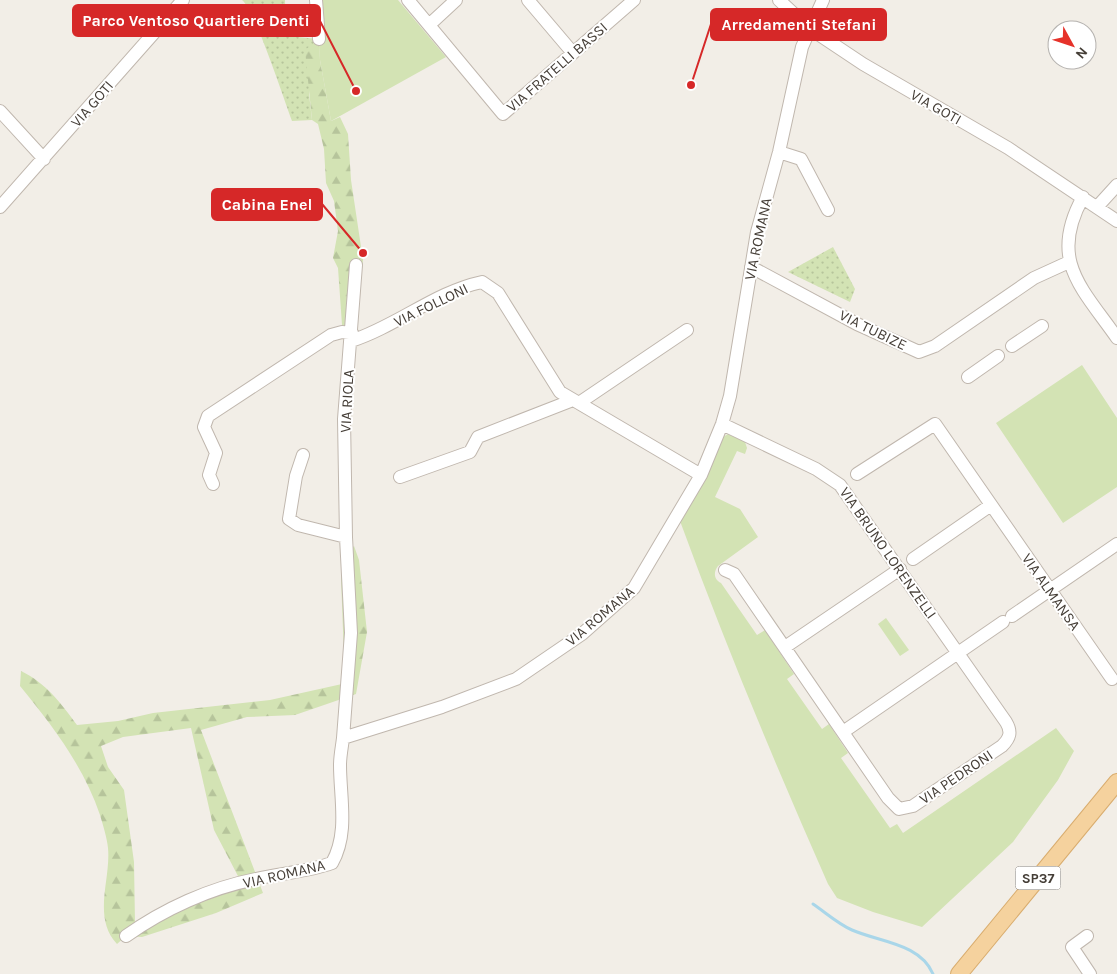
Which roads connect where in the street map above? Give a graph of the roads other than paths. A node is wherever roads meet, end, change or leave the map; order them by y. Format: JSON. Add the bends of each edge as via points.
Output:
{"nodes":[{"id":1,"x":183,"y":0,"type":"edge"},
{"id":2,"x":316,"y":0,"type":"edge"},
{"id":3,"x":408,"y":0,"type":"edge"},
{"id":4,"x":456,"y":0,"type":"edge"},
{"id":5,"x":528,"y":0,"type":"edge"},
{"id":6,"x":634,"y":0,"type":"edge"},
{"id":7,"x":779,"y":0,"type":"edge"},
{"id":8,"x":823,"y":0,"type":"edge"},
{"id":9,"x":429,"y":25,"type":"junction"},
{"id":10,"x":810,"y":28,"type":"junction"},
{"id":11,"x":319,"y":39,"type":"dead end"},
{"id":12,"x":573,"y":53,"type":"junction"},
{"id":13,"x":0,"y":111,"type":"edge"},
{"id":14,"x":779,"y":152,"type":"junction"},
{"id":15,"x":44,"y":159,"type":"junction"},
{"id":16,"x":1117,"y":185,"type":"edge"},
{"id":17,"x":1083,"y":198,"type":"junction"},
{"id":18,"x":0,"y":207,"type":"edge"},
{"id":19,"x":1097,"y":207,"type":"junction"},
{"id":20,"x":828,"y":210,"type":"dead end"},
{"id":21,"x":1117,"y":221,"type":"edge"},
{"id":22,"x":1069,"y":262,"type":"junction"},
{"id":23,"x":356,"y":265,"type":"dead end"},
{"id":24,"x":751,"y":267,"type":"junction"},
{"id":25,"x":1042,"y":326,"type":"dead end"},
{"id":26,"x":687,"y":330,"type":"dead end"},
{"id":27,"x":351,"y":337,"type":"junction"},
{"id":28,"x":1117,"y":338,"type":"edge"},
{"id":29,"x":1012,"y":346,"type":"dead end"},
{"id":30,"x":998,"y":356,"type":"dead end"},
{"id":31,"x":968,"y":377,"type":"dead end"},
{"id":32,"x":576,"y":402,"type":"junction"},
{"id":33,"x":722,"y":424,"type":"junction"},
{"id":34,"x":303,"y":456,"type":"dead end"},
{"id":35,"x":857,"y":474,"type":"dead end"},
{"id":36,"x":701,"y":475,"type":"junction"},
{"id":37,"x":400,"y":478,"type":"dead end"},
{"id":38,"x":214,"y":484,"type":"dead end"},
{"id":39,"x":991,"y":505,"type":"junction"},
{"id":40,"x":346,"y":536,"type":"junction"},
{"id":41,"x":1117,"y":544,"type":"edge"},
{"id":42,"x":914,"y":559,"type":"dead end"},
{"id":43,"x":900,"y":569,"type":"junction"},
{"id":44,"x":725,"y":570,"type":"dead end"},
{"id":45,"x":1050,"y":590,"type":"junction"},
{"id":46,"x":785,"y":647,"type":"junction"},
{"id":47,"x":958,"y":653,"type":"junction"},
{"id":48,"x":1112,"y":679,"type":"dead end"},
{"id":49,"x":843,"y":732,"type":"junction"},
{"id":50,"x":1010,"y":732,"type":"joint"},
{"id":51,"x":343,"y":738,"type":"junction"},
{"id":52,"x":1117,"y":782,"type":"edge"},
{"id":53,"x":126,"y":936,"type":"dead end"},
{"id":54,"x":1087,"y":936,"type":"dead end"},
{"id":55,"x":959,"y":974,"type":"edge"},
{"id":56,"x":1090,"y":974,"type":"edge"}],
"edges":[{"from":1,"to":15,"type":"street","name":"VIA GOTI"},
{"from":2,"to":11,"type":"street"},
{"from":3,"to":9,"type":"street"},
{"from":4,"to":9,"type":"street"},
{"from":5,"to":12,"type":"street"},
{"from":6,"to":12,"type":"street","name":"VIA FRATELLI BASSI"},
{"from":7,"to":10,"type":"street","name":"VIA GOTI"},
{"from":8,"to":10,"type":"street","name":"VIA ROMANA"},
{"from":9,"to":12,"type":"street","name":"VIA FRATELLI BASSI","via":[[503,114]]},
{"from":10,"to":14,"type":"street","name":"VIA ROMANA","via":[[802,47]]},
{"from":10,"to":17,"type":"street","name":"VIA GOTI","via":[[912,94],[1008,148]]},
{"from":13,"to":15,"type":"street"},
{"from":14,"to":20,"type":"street","via":[[801,159]]},
{"from":14,"to":24,"type":"street","name":"VIA ROMANA"},
{"from":15,"to":18,"type":"street","name":"VIA GOTI"},
{"from":16,"to":19,"type":"street"},
{"from":17,"to":19,"type":"street","name":"VIA GOTI"},
{"from":17,"to":22,"type":"street","via":[[1070,230]]},
{"from":19,"to":21,"type":"street","name":"VIA GOTI"},
{"from":22,"to":24,"type":"street","name":"VIA TUBIZE","via":[[1034,278],[935,346],[920,352],[857,324]]},
{"from":22,"to":28,"type":"street","via":[[1077,280]]},
{"from":23,"to":27,"type":"street","name":"VIA RIOLA"},
{"from":24,"to":33,"type":"street","name":"VIA ROMANA","via":[[730,396]]},
{"from":25,"to":29,"type":"street"},
{"from":26,"to":32,"type":"street"},
{"from":27,"to":32,"type":"street","name":"VIA FOLLONI","via":[[389,325],[461,286],[482,282],[498,293],[560,392]]},
{"from":27,"to":38,"type":"street","name":"VIA FOLLONI","via":[[342,332],[331,336],[208,416],[204,427],[216,453],[209,475]]},
{"from":27,"to":40,"type":"street","name":"VIA RIOLA","via":[[344,419]]},
{"from":30,"to":31,"type":"street"},
{"from":32,"to":36,"type":"street","name":"VIA FOLLONI"},
{"from":32,"to":37,"type":"street","via":[[478,437],[470,452]]},
{"from":33,"to":36,"type":"street","name":"VIA ROMANA"},
{"from":33,"to":43,"type":"street","name":"VIA BRUNO LORENZELLI","via":[[835,480]]},
{"from":34,"to":40,"type":"street","via":[[289,519],[298,525]]},
{"from":35,"to":39,"type":"street","name":"VIA ALMANSA","via":[[935,424]]},
{"from":36,"to":51,"type":"street","name":"VIA ROMANA","via":[[634,588],[582,634],[516,679],[442,707]]},
{"from":39,"to":42,"type":"street"},
{"from":39,"to":45,"type":"street","name":"VIA ALMANSA"},
{"from":40,"to":51,"type":"street","name":"VIA RIOLA","via":[[351,633]]},
{"from":41,"to":45,"type":"street"},
{"from":43,"to":46,"type":"street"},
{"from":43,"to":47,"type":"street","name":"VIA BRUNO LORENZELLI"},
{"from":44,"to":46,"type":"street","name":"VIA PEDRONI","via":[[734,574]]},
{"from":45,"to":47,"type":"street"},
{"from":45,"to":48,"type":"street","name":"VIA ALMANSA"},
{"from":46,"to":49,"type":"street","name":"VIA PEDRONI"},
{"from":47,"to":49,"type":"street"},
{"from":47,"to":50,"type":"street","name":"VIA BRUNO LORENZELLI"},
{"from":49,"to":50,"type":"street","name":"VIA PEDRONI","via":[[892,804],[903,809],[913,806],[1002,746]]},
{"from":51,"to":53,"type":"street","name":"VIA ROMANA","via":[[340,764],[342,828],[340,850],[332,863],[256,879],[204,895],[151,918]]},
{"from":52,"to":55,"type":"main road","number":"SP37"},
{"from":54,"to":56,"type":"street","via":[[1072,947]]}]}
